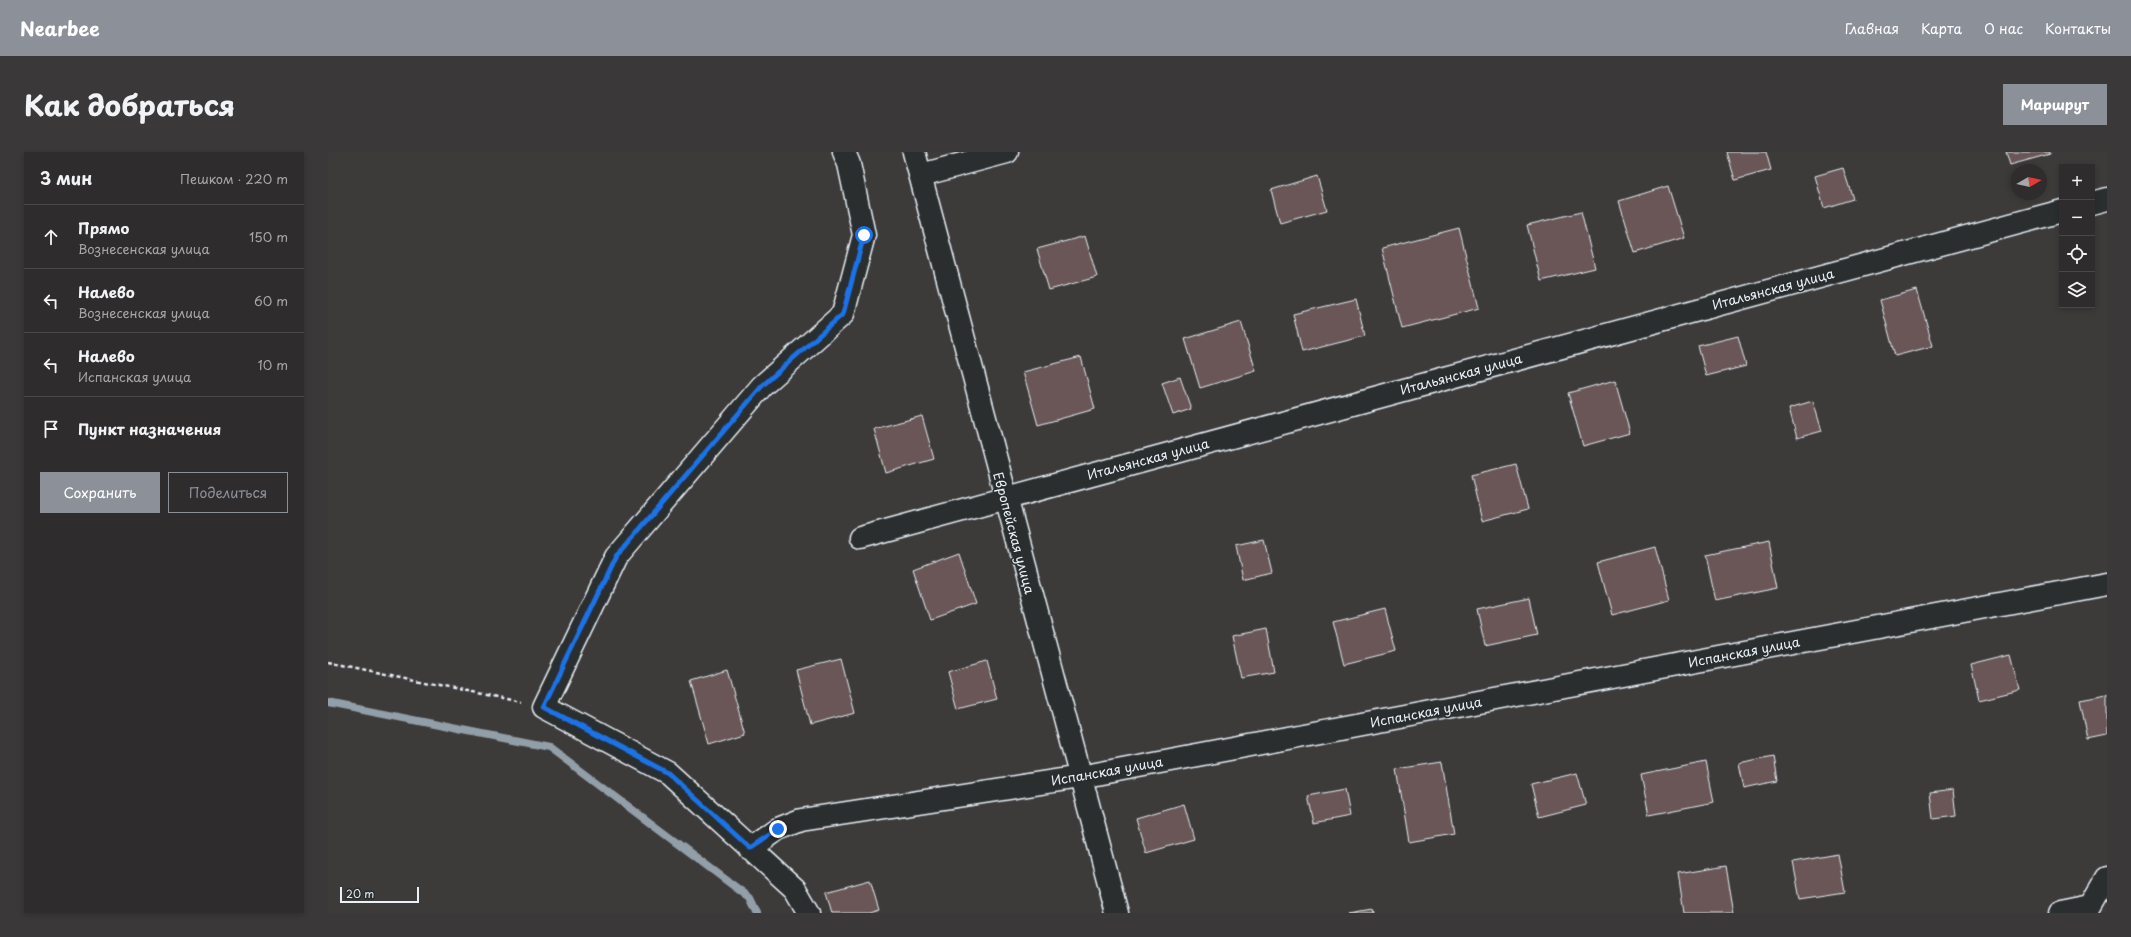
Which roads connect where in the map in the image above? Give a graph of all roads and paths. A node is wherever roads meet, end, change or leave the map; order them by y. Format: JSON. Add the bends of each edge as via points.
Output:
{"nodes":[{"id":1,"x":844,"y":152,"type":"edge"},
{"id":2,"x":914,"y":152,"type":"edge"},
{"id":3,"x":1007,"y":152,"type":"edge"},
{"id":4,"x":921,"y":176,"type":"junction"},
{"id":5,"x":2107,"y":199,"type":"edge"},
{"id":6,"x":2095,"y":202,"type":"edge"},
{"id":7,"x":2059,"y":212,"type":"edge"},
{"id":8,"x":1005,"y":498,"type":"junction"},
{"id":9,"x":860,"y":538,"type":"dead end"},
{"id":10,"x":2107,"y":584,"type":"edge"},
{"id":11,"x":328,"y":662,"type":"edge"},
{"id":12,"x":544,"y":707,"type":"junction"},
{"id":13,"x":1080,"y":777,"type":"junction"},
{"id":14,"x":750,"y":848,"type":"junction"},
{"id":15,"x":2107,"y":878,"type":"edge"},
{"id":16,"x":2088,"y":910,"type":"edge"},
{"id":17,"x":809,"y":913,"type":"edge"},
{"id":18,"x":1116,"y":913,"type":"edge"},
{"id":19,"x":2060,"y":913,"type":"edge"}],
"edges":[{"from":1,"to":12,"type":"street","via":[[849,164],[864,235],[843,314],[762,386],[616,557]]},
{"from":2,"to":4,"type":"street","name":"Европейская улица"},
{"from":3,"to":4,"type":"street"},
{"from":4,"to":8,"type":"street","name":"Европейская улица"},
{"from":5,"to":6,"type":"street"},
{"from":7,"to":8,"type":"street","name":"Итальянская улица"},
{"from":8,"to":9,"type":"street","name":"Итальянская улица"},
{"from":8,"to":13,"type":"street","name":"Европейская улица"},
{"from":10,"to":13,"type":"street","name":"Испанская улица"},
{"from":11,"to":12,"type":"path"},
{"from":12,"to":14,"type":"street","via":[[668,773]]},
{"from":13,"to":14,"type":"street","name":"Испанская улица","via":[[801,820],[778,829]]},
{"from":13,"to":18,"type":"street","name":"Европейская улица"},
{"from":14,"to":17,"type":"street","via":[[795,889]]},
{"from":15,"to":16,"type":"street"},
{"from":16,"to":19,"type":"street"}]}
